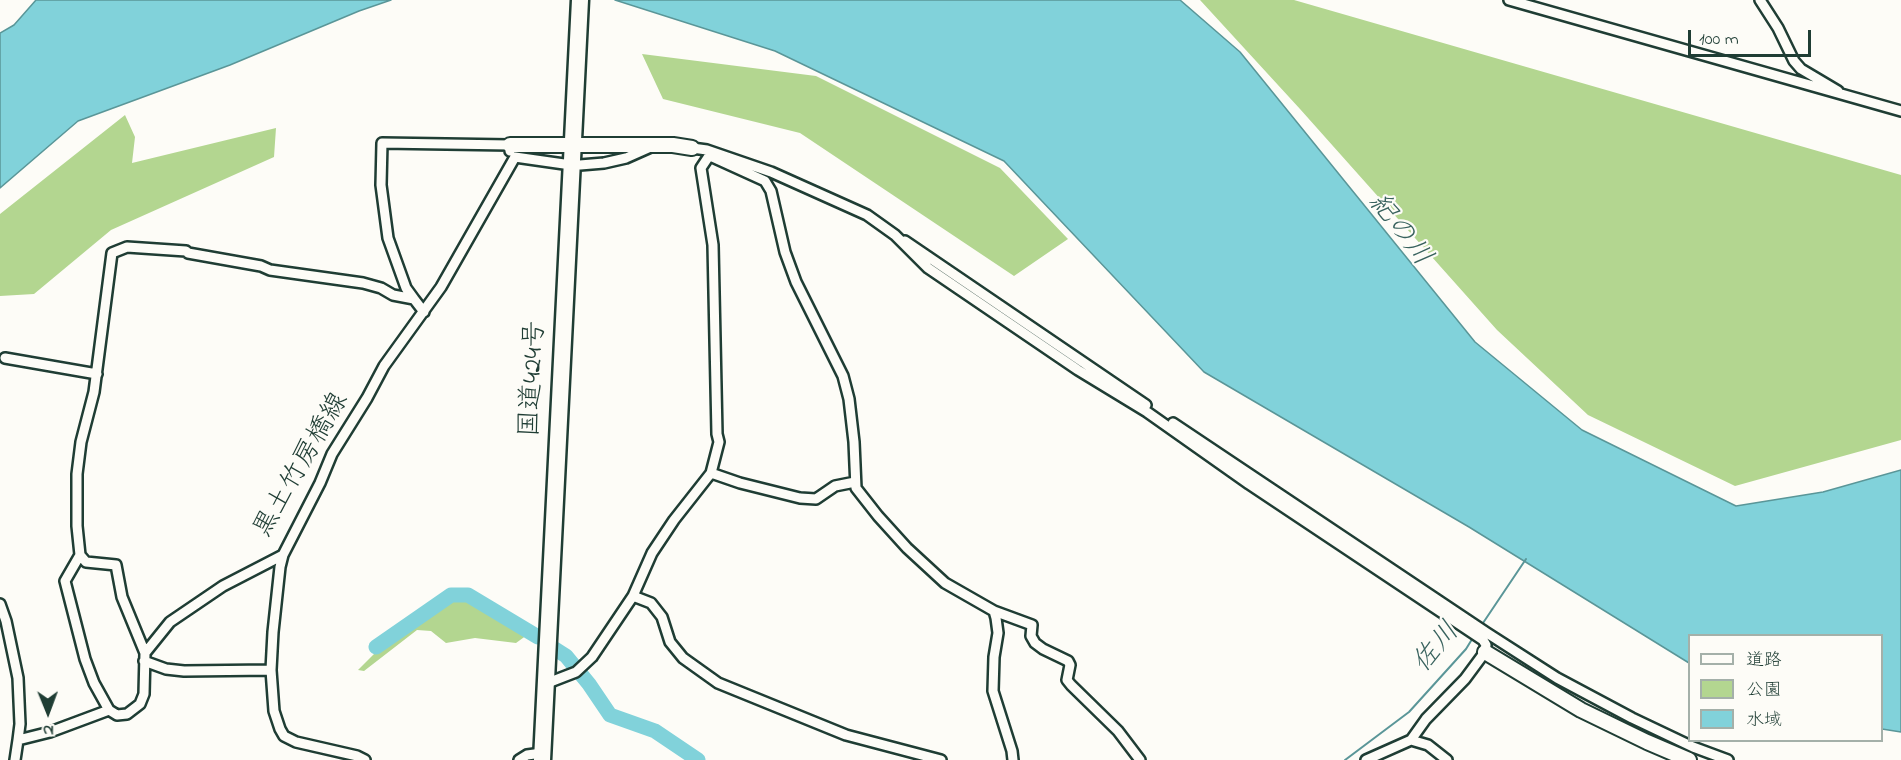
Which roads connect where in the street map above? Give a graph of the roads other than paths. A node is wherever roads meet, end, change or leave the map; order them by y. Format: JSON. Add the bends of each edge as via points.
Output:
{"nodes":[{"id":1,"x":580,"y":0,"type":"edge"},
{"id":2,"x":1509,"y":0,"type":"edge"},
{"id":3,"x":1760,"y":0,"type":"edge"},
{"id":4,"x":1847,"y":96,"type":"junction"},
{"id":5,"x":1901,"y":111,"type":"edge"},
{"id":6,"x":574,"y":137,"type":"junction"},
{"id":7,"x":654,"y":145,"type":"junction"},
{"id":8,"x":692,"y":148,"type":"junction"},
{"id":9,"x":512,"y":151,"type":"junction"},
{"id":10,"x":710,"y":156,"type":"junction"},
{"id":11,"x":564,"y":164,"type":"dead end"},
{"id":12,"x":580,"y":165,"type":"dead end"},
{"id":13,"x":414,"y":299,"type":"junction"},
{"id":14,"x":424,"y":312,"type":"junction"},
{"id":15,"x":5,"y":358,"type":"dead end"},
{"id":16,"x":97,"y":374,"type":"junction"},
{"id":17,"x":711,"y":473,"type":"junction"},
{"id":18,"x":855,"y":482,"type":"junction"},
{"id":19,"x":80,"y":555,"type":"junction"},
{"id":20,"x":283,"y":555,"type":"junction"},
{"id":21,"x":633,"y":596,"type":"junction"},
{"id":22,"x":0,"y":604,"type":"edge"},
{"id":23,"x":994,"y":611,"type":"junction"},
{"id":24,"x":1485,"y":642,"type":"junction"},
{"id":25,"x":144,"y":657,"type":"junction"},
{"id":26,"x":271,"y":670,"type":"junction"},
{"id":27,"x":545,"y":684,"type":"junction"},
{"id":28,"x":109,"y":710,"type":"junction"},
{"id":29,"x":1411,"y":740,"type":"junction"},
{"id":30,"x":18,"y":741,"type":"junction"},
{"id":31,"x":542,"y":756,"type":"edge"},
{"id":32,"x":15,"y":760,"type":"edge"},
{"id":33,"x":365,"y":760,"type":"edge"},
{"id":34,"x":519,"y":760,"type":"edge"},
{"id":35,"x":941,"y":760,"type":"edge"},
{"id":36,"x":1013,"y":760,"type":"edge"},
{"id":37,"x":1140,"y":760,"type":"edge"},
{"id":38,"x":1366,"y":760,"type":"edge"},
{"id":39,"x":1447,"y":760,"type":"edge"},
{"id":40,"x":1689,"y":760,"type":"edge"},
{"id":41,"x":1728,"y":760,"type":"edge"}],
"edges":[{"from":1,"to":6,"type":"highway","name":"国道424号"},
{"from":2,"to":4,"type":"street"},
{"from":3,"to":4,"type":"street","via":[[1794,61]]},
{"from":4,"to":5,"type":"street"},
{"from":6,"to":7,"type":"street"},
{"from":6,"to":9,"type":"street"},
{"from":6,"to":27,"type":"highway","name":"国道424号"},
{"from":7,"to":8,"type":"street"},
{"from":7,"to":12,"type":"street","via":[[626,158]]},
{"from":8,"to":10,"type":"street"},
{"from":8,"to":24,"type":"street","via":[[771,172],[867,215],[895,235],[928,268],[1258,490],[1471,627]]},
{"from":9,"to":11,"type":"street"},
{"from":9,"to":13,"type":"street","via":[[382,143],[381,185],[388,238],[406,288]]},
{"from":9,"to":14,"type":"street","name":"黒土竹房橋線"},
{"from":10,"to":17,"type":"street","via":[[701,168],[713,245],[719,442]]},
{"from":10,"to":18,"type":"street","via":[[765,180],[771,191],[796,282],[843,376],[854,442]]},
{"from":13,"to":14,"type":"street"},
{"from":13,"to":16,"type":"street","via":[[363,283],[270,270],[186,250],[127,247],[111,258]]},
{"from":14,"to":20,"type":"street","name":"黒土竹房橋線","via":[[384,366],[332,454]]},
{"from":15,"to":16,"type":"street"},
{"from":16,"to":19,"type":"street","via":[[77,474]]},
{"from":17,"to":18,"type":"street","via":[[816,499],[835,486]]},
{"from":17,"to":21,"type":"street","via":[[652,553]]},
{"from":18,"to":23,"type":"street","via":[[878,516],[922,562],[945,583]]},
{"from":19,"to":25,"type":"street","via":[[86,562],[116,565],[122,597]]},
{"from":19,"to":28,"type":"street","via":[[65,581],[85,659]]},
{"from":20,"to":25,"type":"street","name":"黒土竹房橋線","via":[[223,586],[170,622]]},
{"from":20,"to":26,"type":"street"},
{"from":21,"to":27,"type":"street","via":[[592,657],[578,670]]},
{"from":21,"to":35,"type":"street","via":[[651,603],[662,617],[670,642],[683,658],[718,683],[846,735]]},
{"from":22,"to":30,"type":"street","via":[[18,678]]},
{"from":23,"to":36,"type":"street","via":[[998,633],[993,691]]},
{"from":23,"to":37,"type":"street","via":[[1032,625],[1035,643],[1068,661],[1067,680],[1071,686],[1118,731]]},
{"from":24,"to":29,"type":"street","via":[[1465,680]]},
{"from":24,"to":40,"type":"street","via":[[1581,711]]},
{"from":24,"to":41,"type":"street","via":[[1632,718]]},
{"from":25,"to":26,"type":"street","via":[[166,669],[184,671]]},
{"from":25,"to":28,"type":"street","via":[[144,694],[140,704],[117,716]]},
{"from":26,"to":33,"type":"street","via":[[276,720],[284,736]]},
{"from":27,"to":31,"type":"highway","name":"国道424号"},
{"from":28,"to":30,"type":"street"},
{"from":29,"to":38,"type":"street"},
{"from":29,"to":39,"type":"street","via":[[1428,745]]},
{"from":30,"to":32,"type":"street"},
{"from":31,"to":34,"type":"street","via":[[527,755]]}]}
